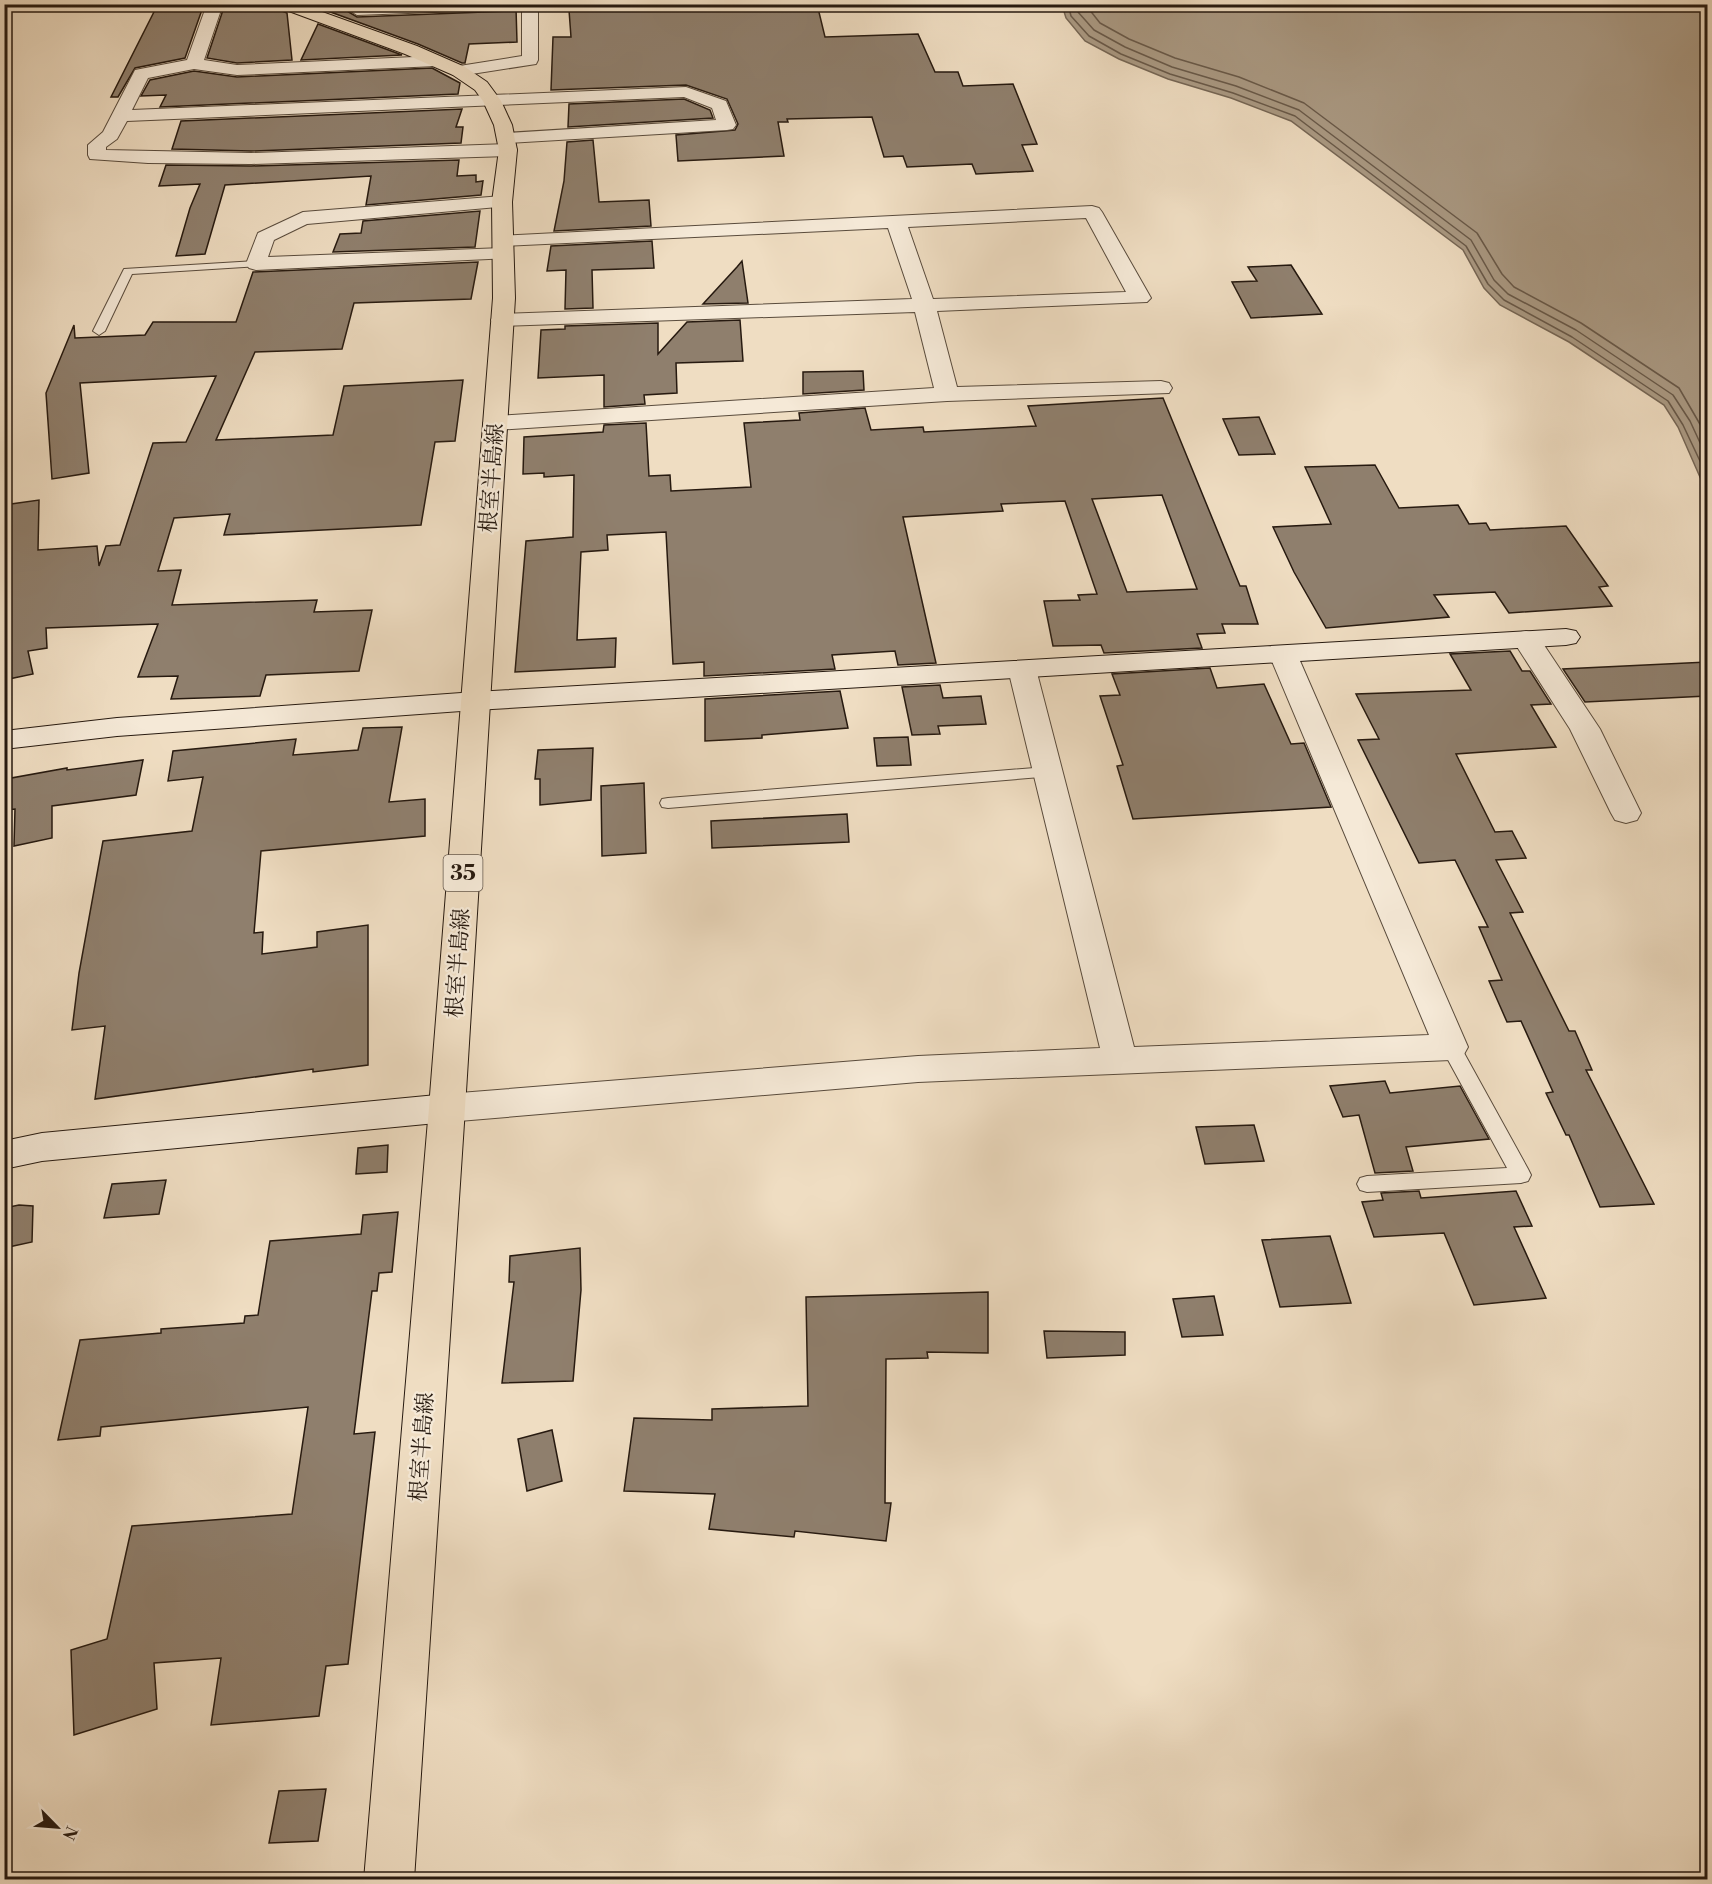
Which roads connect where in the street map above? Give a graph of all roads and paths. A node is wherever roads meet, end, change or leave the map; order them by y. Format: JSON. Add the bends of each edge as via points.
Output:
{"nodes":[{"id":1,"x":215,"y":4,"type":"edge"},
{"id":2,"x":284,"y":4,"type":"edge"},
{"id":3,"x":510,"y":4,"type":"edge"},
{"id":4,"x":530,"y":4,"type":"edge"},
{"id":5,"x":357,"y":10,"type":"dead end"},
{"id":6,"x":194,"y":64,"type":"junction"},
{"id":7,"x":447,"y":66,"type":"junction"},
{"id":8,"x":492,"y":101,"type":"junction"},
{"id":9,"x":120,"y":116,"type":"junction"},
{"id":10,"x":233,"y":125,"type":"junction"},
{"id":11,"x":507,"y":144,"type":"junction"},
{"id":12,"x":220,"y":159,"type":"junction"},
{"id":13,"x":502,"y":202,"type":"junction"},
{"id":14,"x":896,"y":222,"type":"junction"},
{"id":15,"x":503,"y":247,"type":"junction"},
{"id":16,"x":256,"y":264,"type":"junction"},
{"id":17,"x":924,"y":304,"type":"junction"},
{"id":18,"x":502,"y":320,"type":"junction"},
{"id":19,"x":99,"y":331,"type":"dead end"},
{"id":20,"x":1161,"y":388,"type":"dead end"},
{"id":21,"x":947,"y":394,"type":"junction"},
{"id":22,"x":495,"y":423,"type":"junction"},
{"id":23,"x":1566,"y":637,"type":"dead end"},
{"id":24,"x":1526,"y":639,"type":"junction"},
{"id":25,"x":1283,"y":654,"type":"junction"},
{"id":26,"x":1022,"y":669,"type":"junction"},
{"id":27,"x":475,"y":701,"type":"junction"},
{"id":28,"x":4,"y":740,"type":"edge"},
{"id":29,"x":1047,"y":772,"type":"junction"},
{"id":30,"x":668,"y":803,"type":"dead end"},
{"id":31,"x":1626,"y":813,"type":"dead end"},
{"id":32,"x":1451,"y":1047,"type":"junction"},
{"id":33,"x":1120,"y":1060,"type":"junction"},
{"id":34,"x":447,"y":1108,"type":"junction"},
{"id":35,"x":4,"y":1155,"type":"edge"},
{"id":36,"x":1366,"y":1184,"type":"dead end"},
{"id":37,"x":389,"y":1880,"type":"edge"}],
"edges":[{"from":1,"to":6,"type":"street"},
{"from":2,"to":7,"type":"main road","name":"根室半島線","number":"35"},
{"from":3,"to":5,"type":"street"},
{"from":4,"to":7,"type":"street","via":[[530,60]]},
{"from":6,"to":7,"type":"street","via":[[237,70]]},
{"from":6,"to":9,"type":"street","via":[[141,74]]},
{"from":7,"to":8,"type":"main road","name":"根室半島線","number":"35","via":[[481,86]]},
{"from":8,"to":10,"type":"street"},
{"from":8,"to":11,"type":"main road","name":"根室半島線","number":"35"},
{"from":8,"to":11,"type":"street","via":[[686,92],[720,105],[727,125]]},
{"from":9,"to":10,"type":"street"},
{"from":9,"to":12,"type":"street","via":[[111,135],[97,145],[97,155]]},
{"from":10,"to":12,"type":"street"},
{"from":11,"to":12,"type":"street"},
{"from":11,"to":13,"type":"main road","name":"根室半島線","number":"35"},
{"from":13,"to":15,"type":"main road","name":"根室半島線","number":"35"},
{"from":13,"to":16,"type":"street","via":[[303,218],[265,237]]},
{"from":14,"to":15,"type":"street"},
{"from":14,"to":17,"type":"street"},
{"from":14,"to":17,"type":"street","via":[[1092,212],[1140,298]]},
{"from":15,"to":16,"type":"street"},
{"from":15,"to":18,"type":"main road","name":"根室半島線","number":"35"},
{"from":16,"to":19,"type":"lane","via":[[128,271]]},
{"from":17,"to":18,"type":"street"},
{"from":17,"to":21,"type":"street"},
{"from":18,"to":22,"type":"main road","name":"根室半島線","number":"35"},
{"from":20,"to":21,"type":"street"},
{"from":21,"to":22,"type":"street"},
{"from":22,"to":27,"type":"main road","name":"根室半島線","number":"35"},
{"from":23,"to":24,"type":"street"},
{"from":24,"to":25,"type":"street"},
{"from":24,"to":31,"type":"street","via":[[1585,729]]},
{"from":25,"to":26,"type":"street"},
{"from":25,"to":32,"type":"street"},
{"from":26,"to":27,"type":"street"},
{"from":26,"to":29,"type":"street"},
{"from":27,"to":28,"type":"street","via":[[117,727]]},
{"from":27,"to":34,"type":"main road","name":"根室半島線","number":"35"},
{"from":29,"to":30,"type":"lane"},
{"from":29,"to":33,"type":"street"},
{"from":32,"to":33,"type":"street"},
{"from":32,"to":36,"type":"lane","via":[[1521,1175]]},
{"from":33,"to":34,"type":"street","via":[[918,1069]]},
{"from":34,"to":35,"type":"street","via":[[42,1147]]},
{"from":34,"to":37,"type":"main road","name":"根室半島線","number":"35"}]}
